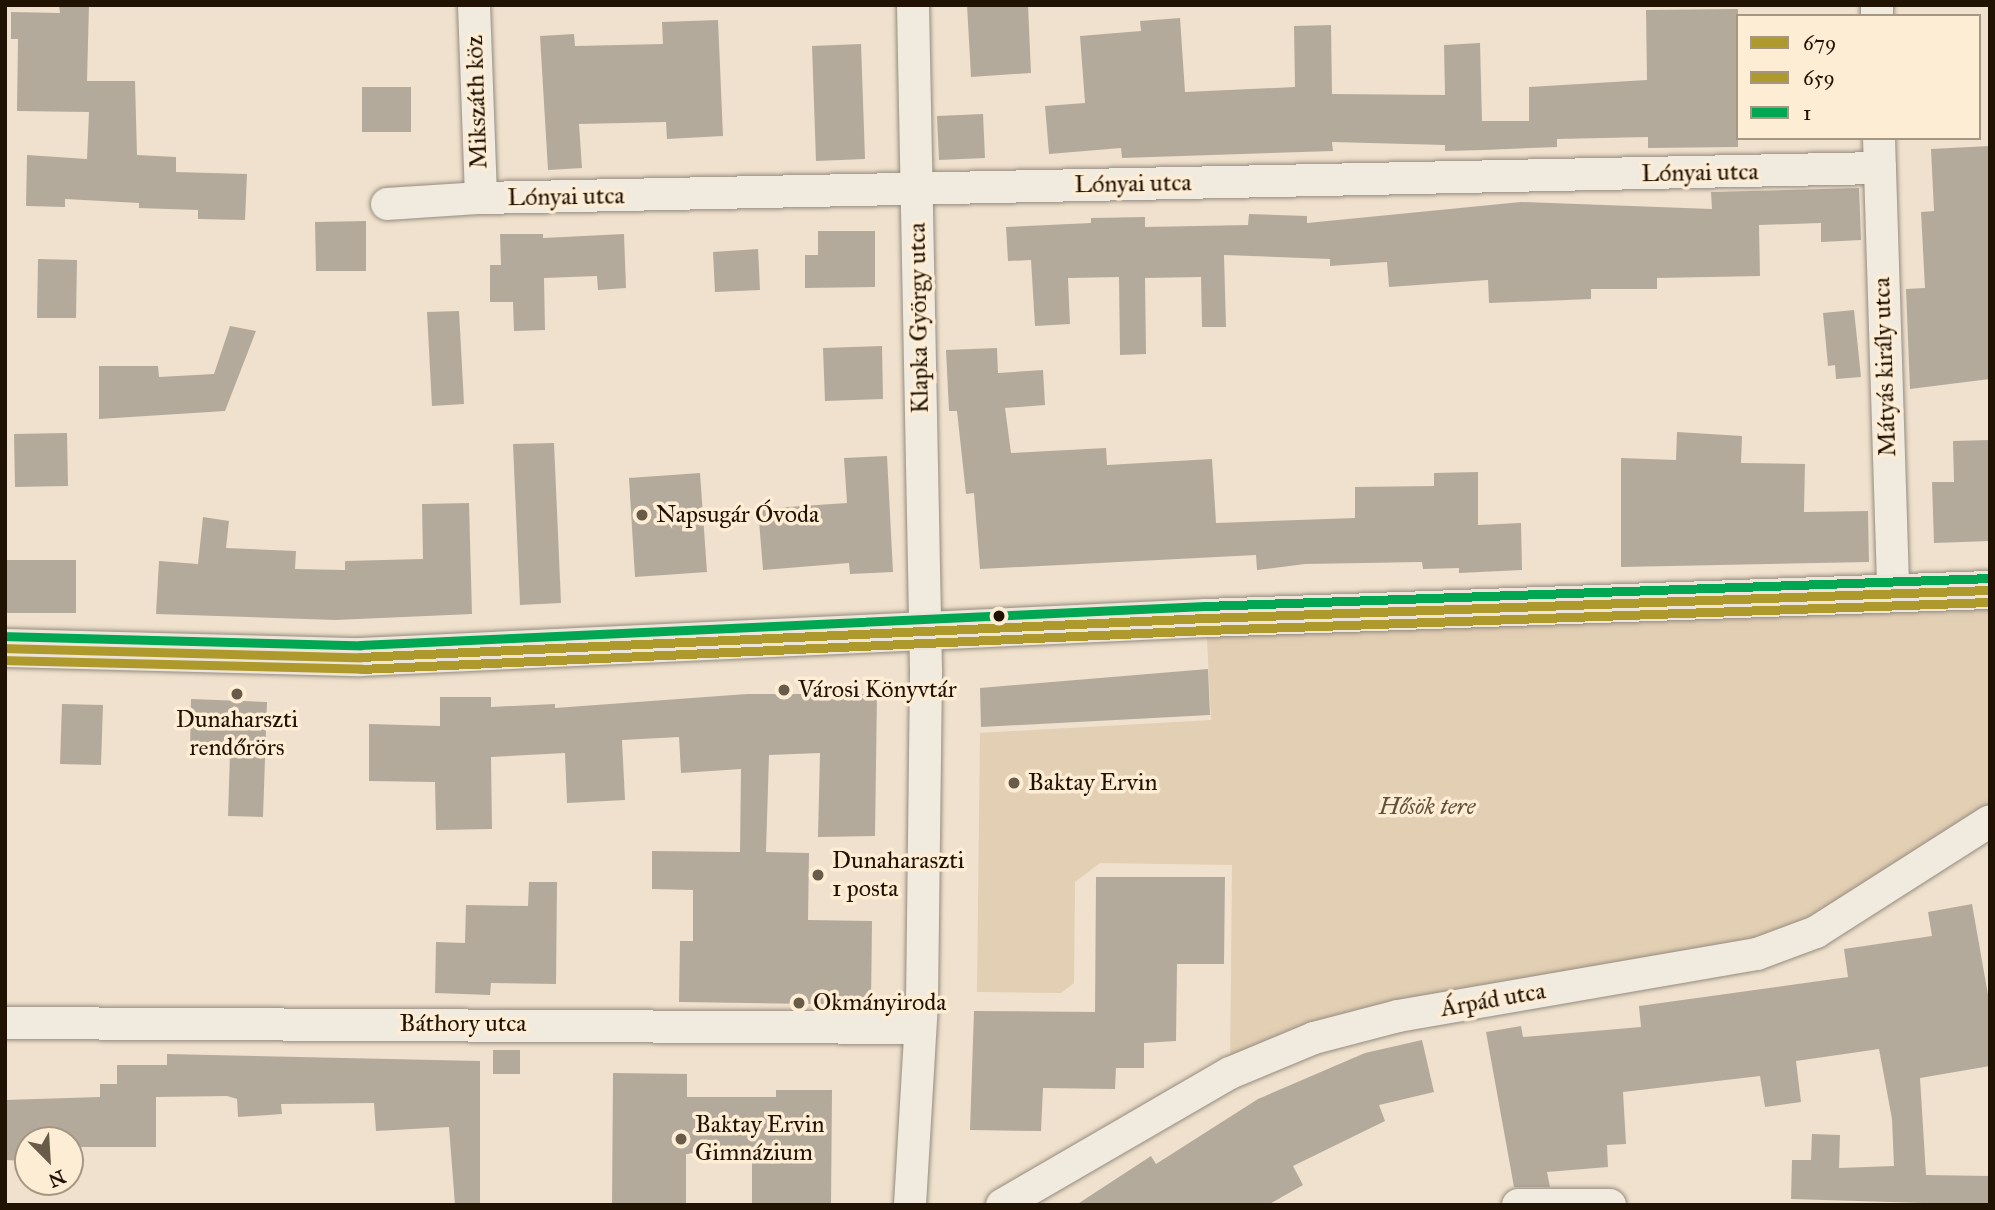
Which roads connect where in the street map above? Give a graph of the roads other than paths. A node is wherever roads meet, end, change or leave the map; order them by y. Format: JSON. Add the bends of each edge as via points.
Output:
{"nodes":[{"id":1,"x":474,"y":5,"type":"edge"},
{"id":2,"x":913,"y":5,"type":"edge"},
{"id":3,"x":1879,"y":153,"type":"edge"},
{"id":4,"x":916,"y":190,"type":"junction"},
{"id":5,"x":481,"y":198,"type":"junction"},
{"id":6,"x":387,"y":205,"type":"dead end"},
{"id":7,"x":1990,"y":590,"type":"edge"},
{"id":8,"x":1893,"y":595,"type":"junction"},
{"id":9,"x":925,"y":631,"type":"junction"},
{"id":10,"x":5,"y":648,"type":"edge"},
{"id":11,"x":1990,"y":821,"type":"edge"},
{"id":12,"x":5,"y":1023,"type":"edge"},
{"id":13,"x":920,"y":1028,"type":"junction"},
{"id":14,"x":910,"y":1205,"type":"edge"},
{"id":15,"x":1002,"y":1205,"type":"edge"},
{"id":16,"x":1518,"y":1205,"type":"edge"},
{"id":17,"x":1610,"y":1205,"type":"edge"}],
"edges":[{"from":1,"to":5,"type":"street","name":"Mikszáth köz"},
{"from":2,"to":4,"type":"street","name":"Klapka György utca"},
{"from":3,"to":4,"type":"street","name":"Lónyai utca"},
{"from":3,"to":8,"type":"street","name":"Mátyás király utca"},
{"from":4,"to":5,"type":"street","name":"Lónyai utca"},
{"from":4,"to":9,"type":"street","name":"Klapka György utca"},
{"from":5,"to":6,"type":"street","name":"Lónyai utca"},
{"from":7,"to":8,"type":"main road"},
{"from":8,"to":9,"type":"main road"},
{"from":9,"to":10,"type":"main road","via":[[360,657]]},
{"from":9,"to":13,"type":"street","name":"Klapka György utca"},
{"from":11,"to":15,"type":"street","name":"Árpád utca","via":[[1816,932],[1757,954],[1398,1016],[1314,1038],[1230,1073]]},
{"from":12,"to":13,"type":"street","name":"Báthory utca"},
{"from":13,"to":14,"type":"street","name":"Klapka György utca"},
{"from":16,"to":17,"type":"street"}]}
